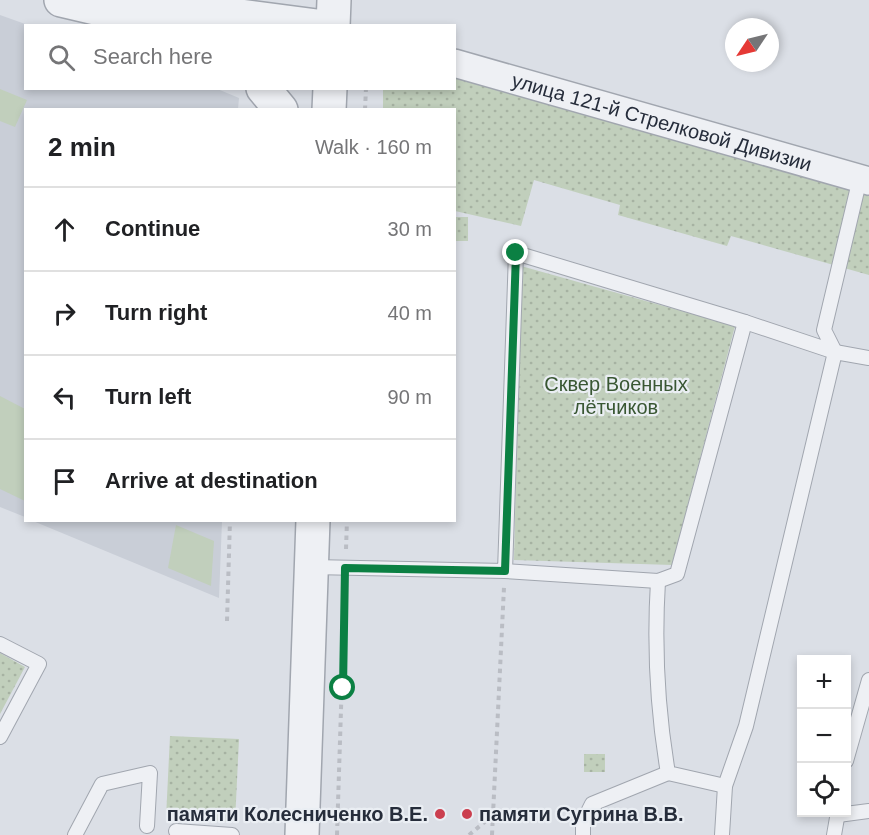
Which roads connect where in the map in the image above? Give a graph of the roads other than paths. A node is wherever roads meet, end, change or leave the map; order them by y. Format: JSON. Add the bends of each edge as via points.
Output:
{"nodes":[{"id":1,"x":61,"y":0,"type":"edge"},
{"id":2,"x":334,"y":0,"type":"edge"},
{"id":3,"x":95,"y":8,"type":"junction"},
{"id":4,"x":148,"y":24,"type":"edge"},
{"id":5,"x":302,"y":24,"type":"edge"},
{"id":6,"x":333,"y":24,"type":"edge"},
{"id":7,"x":456,"y":64,"type":"edge"},
{"id":8,"x":264,"y":90,"type":"edge"},
{"id":9,"x":330,"y":90,"type":"edge"},
{"id":10,"x":279,"y":108,"type":"edge"},
{"id":11,"x":329,"y":108,"type":"edge"},
{"id":12,"x":864,"y":179,"type":"edge"},
{"id":13,"x":745,"y":322,"type":"junction"},
{"id":14,"x":835,"y":352,"type":"junction"},
{"id":15,"x":869,"y":358,"type":"edge"},
{"id":16,"x":313,"y":522,"type":"edge"},
{"id":17,"x":312,"y":567,"type":"junction"},
{"id":18,"x":505,"y":571,"type":"junction"},
{"id":19,"x":658,"y":581,"type":"junction"},
{"id":20,"x":0,"y":644,"type":"edge"},
{"id":21,"x":869,"y":680,"type":"edge"},
{"id":22,"x":0,"y":737,"type":"edge"},
{"id":23,"x":851,"y":743,"type":"edge"},
{"id":24,"x":668,"y":773,"type":"junction"},
{"id":25,"x":725,"y":786,"type":"junction"},
{"id":26,"x":869,"y":811,"type":"edge"},
{"id":27,"x":851,"y":813,"type":"edge"},
{"id":28,"x":837,"y":817,"type":"edge"},
{"id":29,"x":147,"y":826,"type":"dead end"},
{"id":30,"x":176,"y":831,"type":"dead end"},
{"id":31,"x":75,"y":835,"type":"edge"},
{"id":32,"x":232,"y":835,"type":"edge"},
{"id":33,"x":302,"y":835,"type":"edge"},
{"id":34,"x":583,"y":835,"type":"edge"},
{"id":35,"x":722,"y":835,"type":"edge"},
{"id":36,"x":834,"y":835,"type":"edge"}],
"edges":[{"from":1,"to":3,"type":"street"},
{"from":2,"to":6,"type":"street"},
{"from":3,"to":4,"type":"street"},
{"from":3,"to":5,"type":"street","via":[[201,11]]},
{"from":7,"to":12,"type":"street","name":"улица 121-й Стрелковой Дивизии"},
{"from":8,"to":10,"type":"street"},
{"from":9,"to":11,"type":"street"},
{"from":12,"to":14,"type":"lane","via":[[824,330]]},
{"from":13,"to":14,"type":"lane"},
{"from":13,"to":18,"type":"lane","via":[[516,253]]},
{"from":13,"to":19,"type":"lane","via":[[677,574]]},
{"from":14,"to":15,"type":"lane"},
{"from":14,"to":25,"type":"lane","via":[[746,726]]},
{"from":16,"to":17,"type":"street"},
{"from":17,"to":18,"type":"lane"},
{"from":17,"to":33,"type":"street"},
{"from":18,"to":19,"type":"lane"},
{"from":19,"to":24,"type":"lane","via":[[657,708]]},
{"from":20,"to":22,"type":"lane","via":[[39,664]]},
{"from":21,"to":23,"type":"lane"},
{"from":24,"to":25,"type":"lane"},
{"from":24,"to":34,"type":"lane","via":[[592,804],[583,822]]},
{"from":25,"to":35,"type":"lane"},
{"from":26,"to":27,"type":"lane"},
{"from":28,"to":36,"type":"lane"},
{"from":29,"to":31,"type":"lane","via":[[150,773],[102,784]]},
{"from":30,"to":32,"type":"lane"}]}
